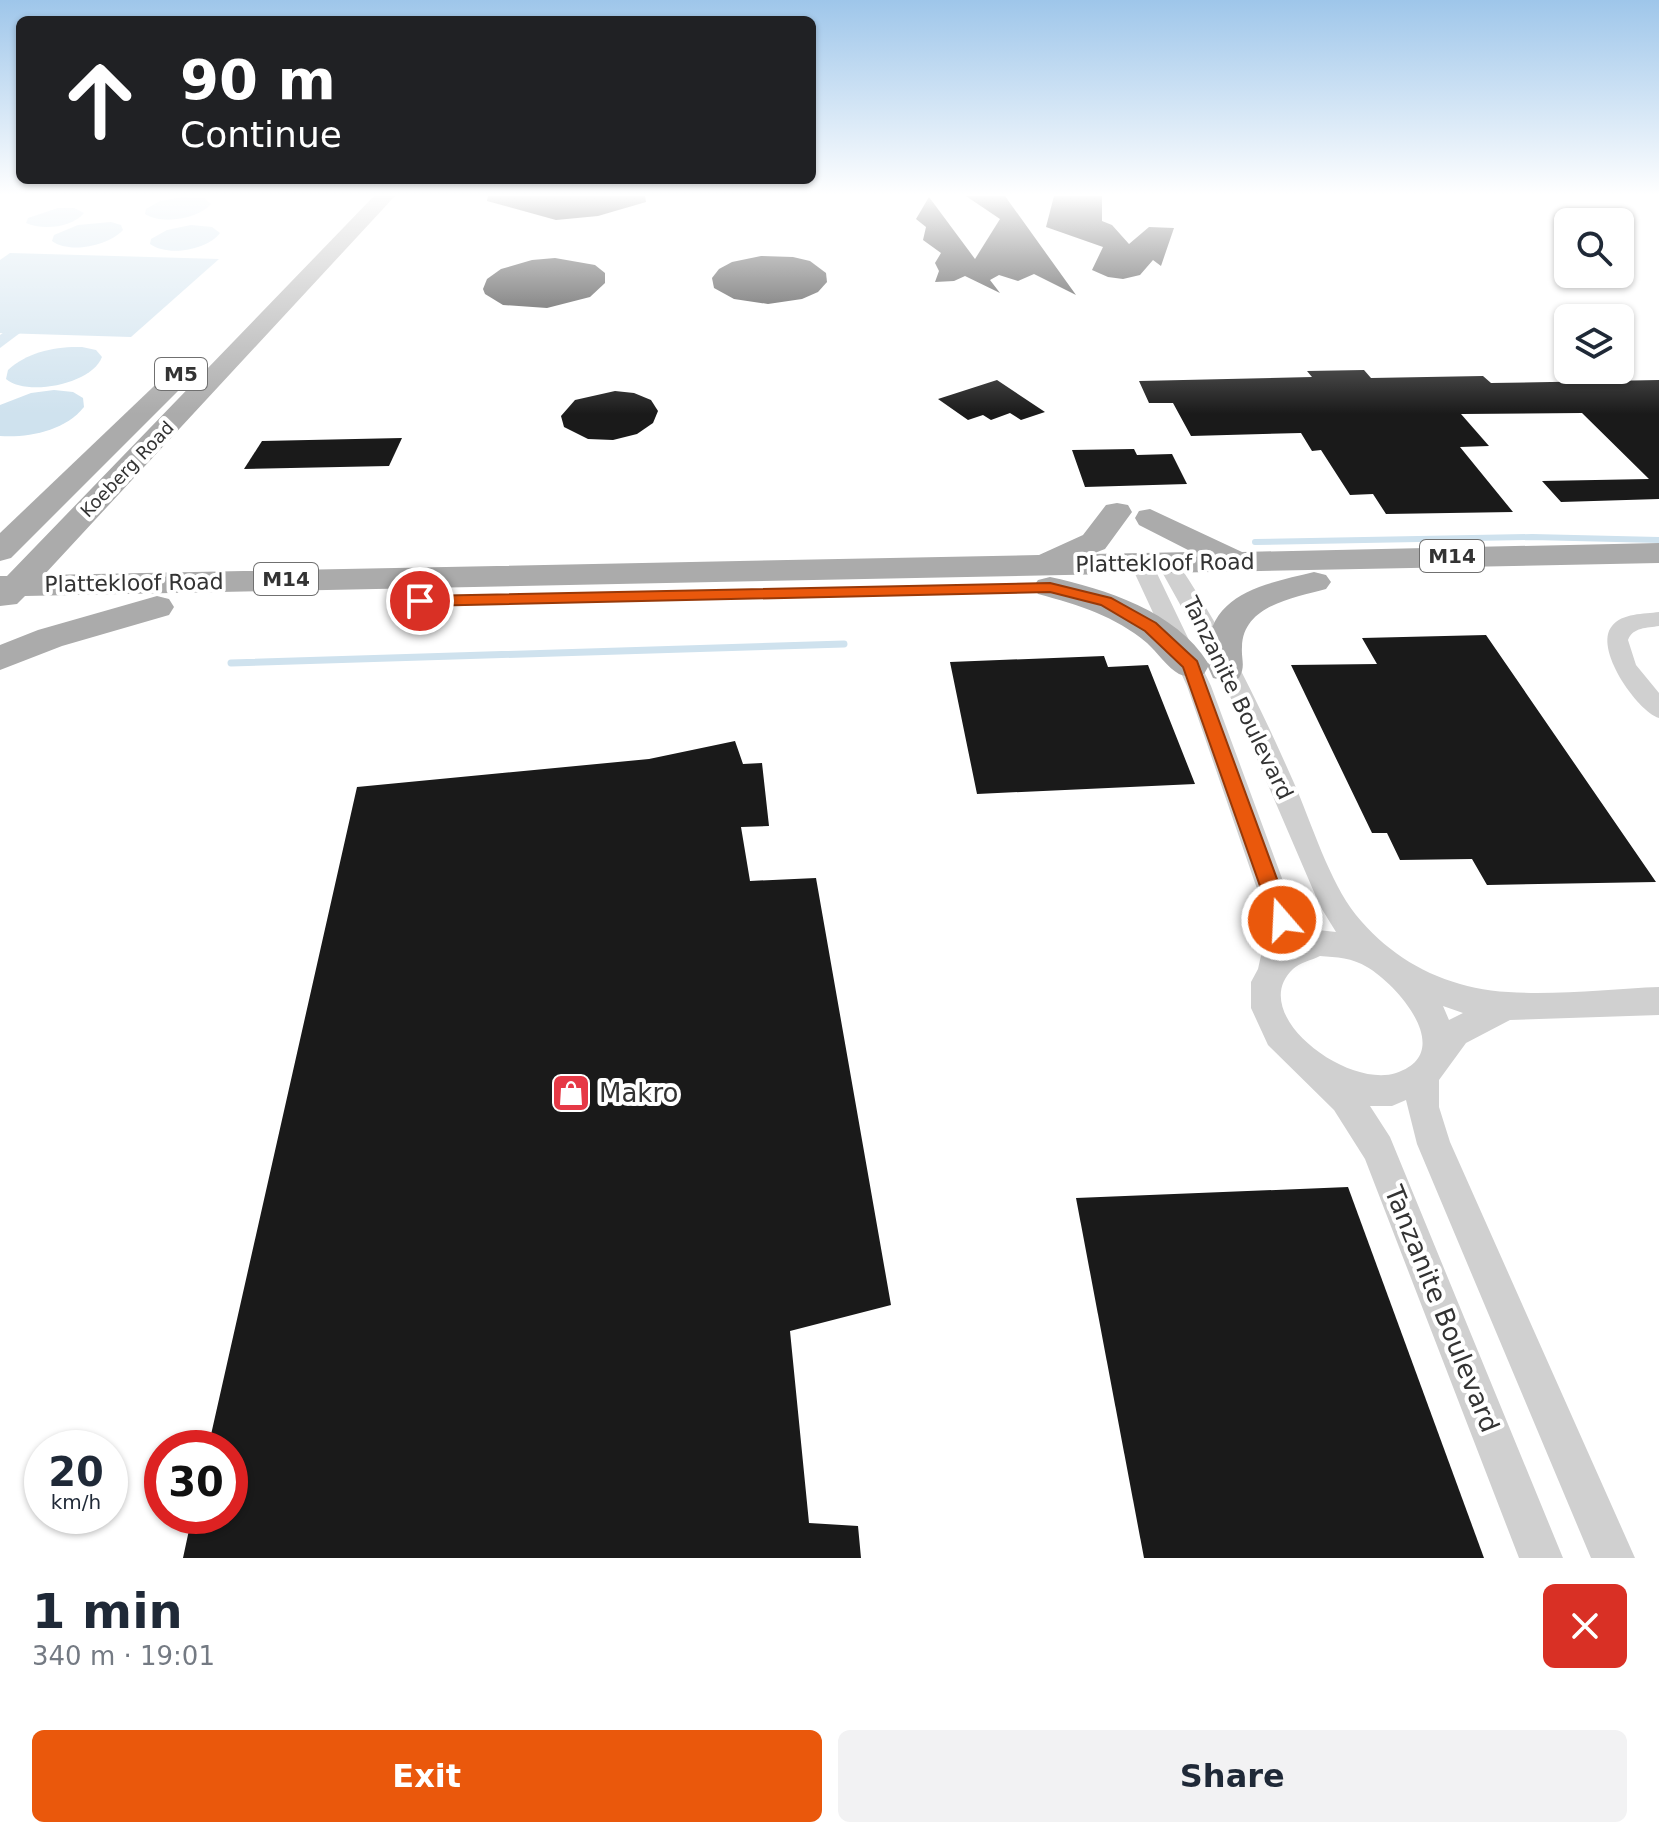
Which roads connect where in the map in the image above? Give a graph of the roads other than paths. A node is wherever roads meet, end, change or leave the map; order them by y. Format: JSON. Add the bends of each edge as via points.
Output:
{"nodes":[{"id":1,"x":285,"y":269,"type":"edge"},
{"id":2,"x":317,"y":269,"type":"edge"},
{"id":3,"x":99,"y":500,"type":"junction"},
{"id":4,"x":1117,"y":512,"type":"dead end"},
{"id":5,"x":1150,"y":518,"type":"dead end"},
{"id":6,"x":0,"y":551,"type":"edge"},
{"id":7,"x":1659,"y":553,"type":"edge"},
{"id":8,"x":1245,"y":561,"type":"junction"},
{"id":9,"x":1161,"y":574,"type":"junction"},
{"id":10,"x":1659,"y":575,"type":"edge"},
{"id":11,"x":1038,"y":577,"type":"junction"},
{"id":12,"x":1314,"y":582,"type":"junction"},
{"id":13,"x":4,"y":595,"type":"edge"},
{"id":14,"x":150,"y":595,"type":"junction"},
{"id":15,"x":1659,"y":619,"type":"edge"},
{"id":16,"x":0,"y":658,"type":"edge"},
{"id":17,"x":1191,"y":665,"type":"junction"},
{"id":18,"x":1226,"y":669,"type":"junction"},
{"id":19,"x":1659,"y":709,"type":"edge"},
{"id":20,"x":1378,"y":957,"type":"junction"},
{"id":21,"x":1272,"y":966,"type":"junction"},
{"id":22,"x":1408,"y":979,"type":"junction"},
{"id":23,"x":1659,"y":1001,"type":"edge"},
{"id":24,"x":1508,"y":1006,"type":"junction"},
{"id":25,"x":1430,"y":1068,"type":"junction"},
{"id":26,"x":1320,"y":1074,"type":"junction"},
{"id":27,"x":1541,"y":1558,"type":"edge"},
{"id":28,"x":1613,"y":1558,"type":"edge"}],
"edges":[{"from":1,"to":6,"type":"main road","name":"Koeberg Road","number":"M5"},
{"from":2,"to":3,"type":"main road","name":"Koeberg Road","number":"M5"},
{"from":3,"to":13,"type":"main road","name":"Koeberg Road","number":"M5"},
{"from":3,"to":14,"type":"main road","via":[[80,534],[81,558]]},
{"from":4,"to":11,"type":"main road","via":[[1103,534]]},
{"from":5,"to":8,"type":"main road","via":[[1199,545]]},
{"from":7,"to":8,"type":"main road","name":"Plattekloof Road","number":"M14"},
{"from":8,"to":9,"type":"main road","name":"Plattekloof Road","number":"M14"},
{"from":9,"to":11,"type":"main road","name":"Plattekloof Road","number":"M14"},
{"from":9,"to":12,"type":"main road","name":"Plattekloof Road","number":"M14"},
{"from":9,"to":17,"type":"street","name":"Tanzanite Boulevard","via":[[1167,608]]},
{"from":9,"to":18,"type":"street","name":"Tanzanite Boulevard"},
{"from":10,"to":12,"type":"main road","name":"Plattekloof Road","number":"M14"},
{"from":11,"to":14,"type":"main road","name":"Plattekloof Road","number":"M14"},
{"from":11,"to":17,"type":"main road","via":[[1123,609]]},
{"from":12,"to":18,"type":"main road","via":[[1262,599],[1233,617],[1223,639]]},
{"from":13,"to":14,"type":"main road","name":"Plattekloof Road","number":"M14"},
{"from":14,"to":16,"type":"main road"},
{"from":15,"to":19,"type":"street","via":[[1623,628],[1615,649]]},
{"from":17,"to":21,"type":"street","name":"Tanzanite Boulevard","via":[[1282,920]]},
{"from":18,"to":20,"type":"street","name":"Tanzanite Boulevard","via":[[1334,906]]},
{"from":20,"to":21,"type":"street","via":[[1349,946],[1318,943],[1292,950]]},
{"from":20,"to":22,"type":"street"},
{"from":21,"to":26,"type":"street","via":[[1265,991],[1269,1018],[1288,1049]]},
{"from":22,"to":24,"type":"street","via":[[1462,999]]},
{"from":22,"to":25,"type":"street","via":[[1428,1003],[1439,1031]]},
{"from":23,"to":24,"type":"street"},
{"from":24,"to":25,"type":"street","via":[[1455,1033]]},
{"from":25,"to":26,"type":"street","via":[[1390,1091],[1358,1089]]},
{"from":25,"to":28,"type":"street","via":[[1422,1107],[1434,1144]]},
{"from":26,"to":27,"type":"street","name":"Tanzanite Boulevard","via":[[1346,1099],[1378,1149]]}]}
